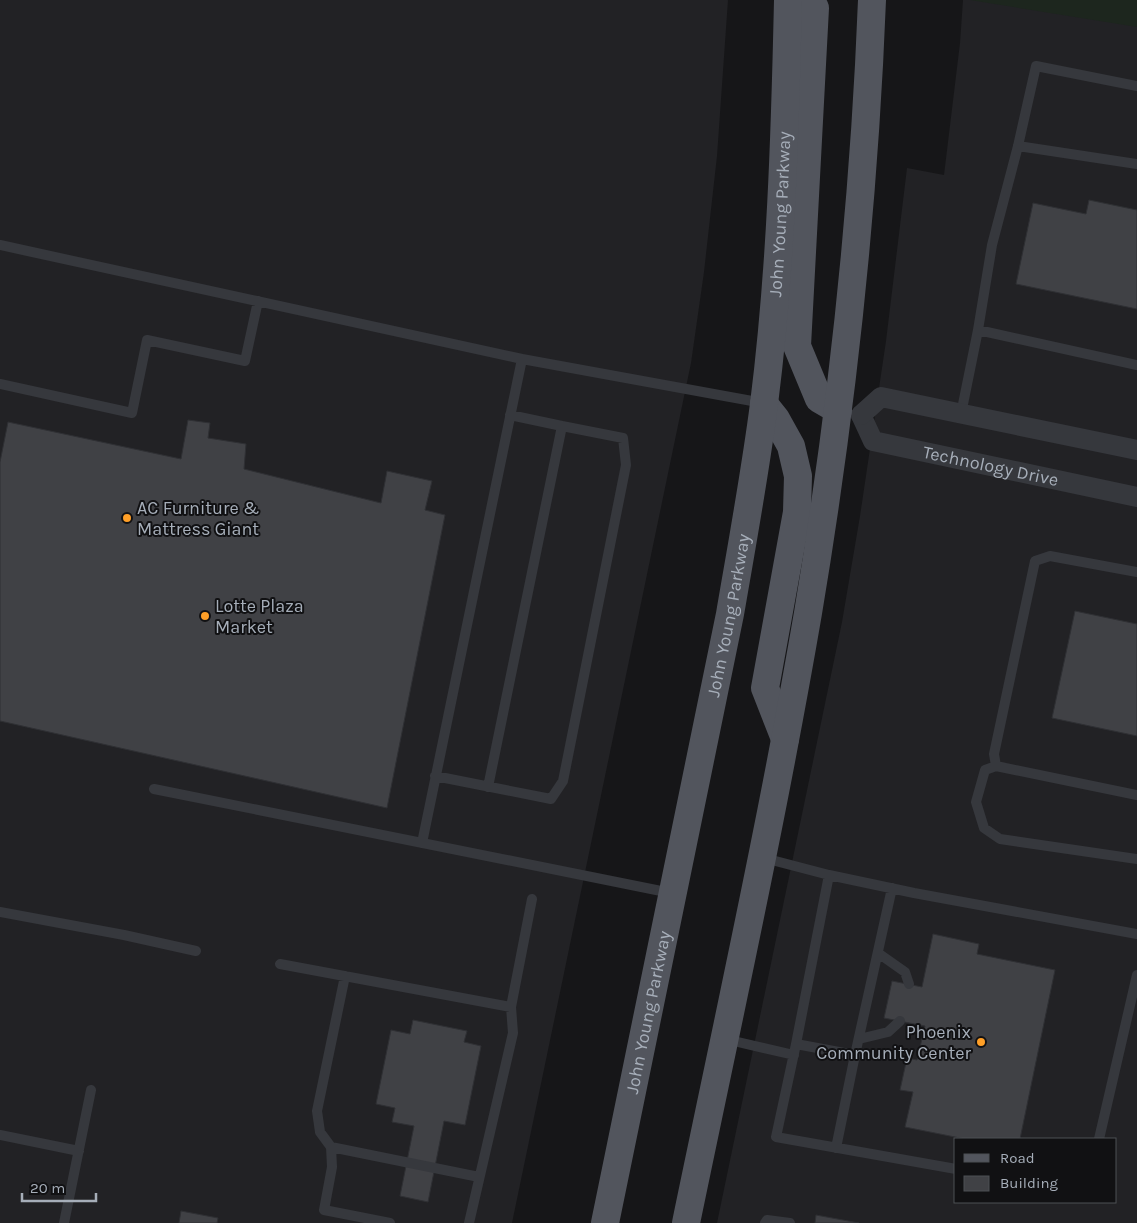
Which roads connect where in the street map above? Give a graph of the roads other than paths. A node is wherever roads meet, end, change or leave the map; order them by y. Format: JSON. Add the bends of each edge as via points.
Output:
{"nodes":[{"id":1,"x":788,"y":0,"type":"edge"},
{"id":2,"x":811,"y":0,"type":"edge"},
{"id":3,"x":872,"y":0,"type":"edge"},
{"id":4,"x":1137,"y":86,"type":"edge"},
{"id":5,"x":1018,"y":146,"type":"junction"},
{"id":6,"x":1137,"y":164,"type":"edge"},
{"id":7,"x":0,"y":245,"type":"edge"},
{"id":8,"x":258,"y":301,"type":"junction"},
{"id":9,"x":978,"y":330,"type":"junction"},
{"id":10,"x":522,"y":359,"type":"junction"},
{"id":11,"x":1137,"y":365,"type":"edge"},
{"id":12,"x":0,"y":384,"type":"edge"},
{"id":13,"x":764,"y":404,"type":"junction"},
{"id":14,"x":850,"y":412,"type":"junction"},
{"id":15,"x":961,"y":414,"type":"junction"},
{"id":16,"x":510,"y":415,"type":"junction"},
{"id":17,"x":562,"y":426,"type":"junction"},
{"id":18,"x":1137,"y":450,"type":"edge"},
{"id":19,"x":1137,"y":497,"type":"edge"},
{"id":20,"x":1137,"y":572,"type":"edge"},
{"id":21,"x":785,"y":739,"type":"junction"},
{"id":22,"x":996,"y":766,"type":"junction"},
{"id":23,"x":435,"y":776,"type":"junction"},
{"id":24,"x":488,"y":786,"type":"junction"},
{"id":25,"x":154,"y":788,"type":"dead end"},
{"id":26,"x":1137,"y":795,"type":"edge"},
{"id":27,"x":422,"y":843,"type":"junction"},
{"id":28,"x":763,"y":858,"type":"junction"},
{"id":29,"x":1137,"y":859,"type":"edge"},
{"id":30,"x":829,"y":875,"type":"junction"},
{"id":31,"x":892,"y":888,"type":"junction"},
{"id":32,"x":672,"y":893,"type":"junction"},
{"id":33,"x":532,"y":899,"type":"dead end"},
{"id":34,"x":0,"y":912,"type":"edge"},
{"id":35,"x":1137,"y":934,"type":"edge"},
{"id":36,"x":196,"y":951,"type":"dead end"},
{"id":37,"x":878,"y":953,"type":"junction"},
{"id":38,"x":280,"y":964,"type":"dead end"},
{"id":39,"x":1137,"y":975,"type":"edge"},
{"id":40,"x":345,"y":976,"type":"junction"},
{"id":41,"x":908,"y":984,"type":"dead end"},
{"id":42,"x":510,"y":1006,"type":"junction"},
{"id":43,"x":900,"y":1021,"type":"dead end"},
{"id":44,"x":724,"y":1039,"type":"junction"},
{"id":45,"x":858,"y":1039,"type":"junction"},
{"id":46,"x":796,"y":1044,"type":"junction"},
{"id":47,"x":794,"y":1055,"type":"junction"},
{"id":48,"x":855,"y":1055,"type":"junction"},
{"id":49,"x":91,"y":1090,"type":"dead end"},
{"id":50,"x":0,"y":1135,"type":"edge"},
{"id":51,"x":1099,"y":1138,"type":"edge"},
{"id":52,"x":331,"y":1147,"type":"junction"},
{"id":53,"x":836,"y":1148,"type":"junction"},
{"id":54,"x":79,"y":1151,"type":"junction"},
{"id":55,"x":954,"y":1168,"type":"edge"},
{"id":56,"x":480,"y":1177,"type":"junction"},
{"id":57,"x":64,"y":1223,"type":"edge"},
{"id":58,"x":390,"y":1223,"type":"edge"},
{"id":59,"x":468,"y":1223,"type":"edge"},
{"id":60,"x":605,"y":1223,"type":"edge"},
{"id":61,"x":686,"y":1223,"type":"edge"},
{"id":62,"x":765,"y":1223,"type":"edge"},
{"id":63,"x":790,"y":1223,"type":"edge"}],
"edges":[{"from":1,"to":13,"type":"main road","name":"John Young Parkway","via":[[782,195]]},
{"from":2,"to":14,"type":"main road","via":[[814,18],[797,346],[819,399]]},
{"from":3,"to":14,"type":"main road","via":[[852,300]]},
{"from":4,"to":5,"type":"lane","via":[[1036,66]]},
{"from":5,"to":6,"type":"lane"},
{"from":5,"to":9,"type":"lane","via":[[992,245]]},
{"from":7,"to":8,"type":"lane"},
{"from":8,"to":10,"type":"lane"},
{"from":8,"to":12,"type":"lane","via":[[245,361],[147,340],[132,413]]},
{"from":9,"to":11,"type":"lane"},
{"from":9,"to":15,"type":"lane"},
{"from":10,"to":13,"type":"lane"},
{"from":10,"to":16,"type":"lane"},
{"from":13,"to":21,"type":"main road","via":[[791,446],[798,476],[797,512],[765,688]]},
{"from":13,"to":32,"type":"main road","name":"John Young Parkway","via":[[732,604]]},
{"from":14,"to":15,"type":"street","via":[[880,397]]},
{"from":14,"to":19,"type":"street","name":"Technology Drive","via":[[873,441]]},
{"from":14,"to":21,"type":"main road"},
{"from":15,"to":18,"type":"street"},
{"from":16,"to":17,"type":"lane"},
{"from":16,"to":23,"type":"lane"},
{"from":17,"to":24,"type":"lane"},
{"from":17,"to":24,"type":"lane","via":[[622,438],[626,465],[563,781],[551,799]]},
{"from":20,"to":22,"type":"lane","via":[[1050,556],[1035,561],[994,754]]},
{"from":21,"to":28,"type":"main road"},
{"from":22,"to":26,"type":"lane"},
{"from":22,"to":29,"type":"lane","via":[[985,770],[976,802],[984,828],[1000,839]]},
{"from":23,"to":24,"type":"lane"},
{"from":23,"to":27,"type":"lane"},
{"from":25,"to":27,"type":"lane"},
{"from":27,"to":32,"type":"lane"},
{"from":28,"to":30,"type":"lane"},
{"from":28,"to":44,"type":"main road"},
{"from":30,"to":31,"type":"lane"},
{"from":30,"to":46,"type":"lane"},
{"from":31,"to":35,"type":"lane"},
{"from":31,"to":37,"type":"lane"},
{"from":32,"to":60,"type":"main road","name":"John Young Parkway"},
{"from":33,"to":42,"type":"lane"},
{"from":34,"to":36,"type":"lane"},
{"from":37,"to":41,"type":"lane","via":[[905,972]]},
{"from":37,"to":45,"type":"lane"},
{"from":38,"to":40,"type":"lane"},
{"from":39,"to":51,"type":"lane"},
{"from":40,"to":42,"type":"lane"},
{"from":40,"to":52,"type":"lane","via":[[317,1111],[320,1132]]},
{"from":42,"to":56,"type":"lane","via":[[513,1033]]},
{"from":43,"to":45,"type":"lane","via":[[888,1032]]},
{"from":44,"to":47,"type":"lane"},
{"from":44,"to":61,"type":"main road"},
{"from":45,"to":48,"type":"lane"},
{"from":46,"to":47,"type":"lane"},
{"from":46,"to":48,"type":"lane"},
{"from":47,"to":53,"type":"lane","via":[[776,1137]]},
{"from":48,"to":53,"type":"lane"},
{"from":49,"to":54,"type":"lane"},
{"from":50,"to":54,"type":"lane"},
{"from":52,"to":56,"type":"lane"},
{"from":52,"to":58,"type":"lane","via":[[332,1167],[324,1210]]},
{"from":53,"to":55,"type":"lane"},
{"from":54,"to":57,"type":"lane"},
{"from":56,"to":59,"type":"lane"},
{"from":62,"to":63,"type":"lane","via":[[777,1220]]}]}
